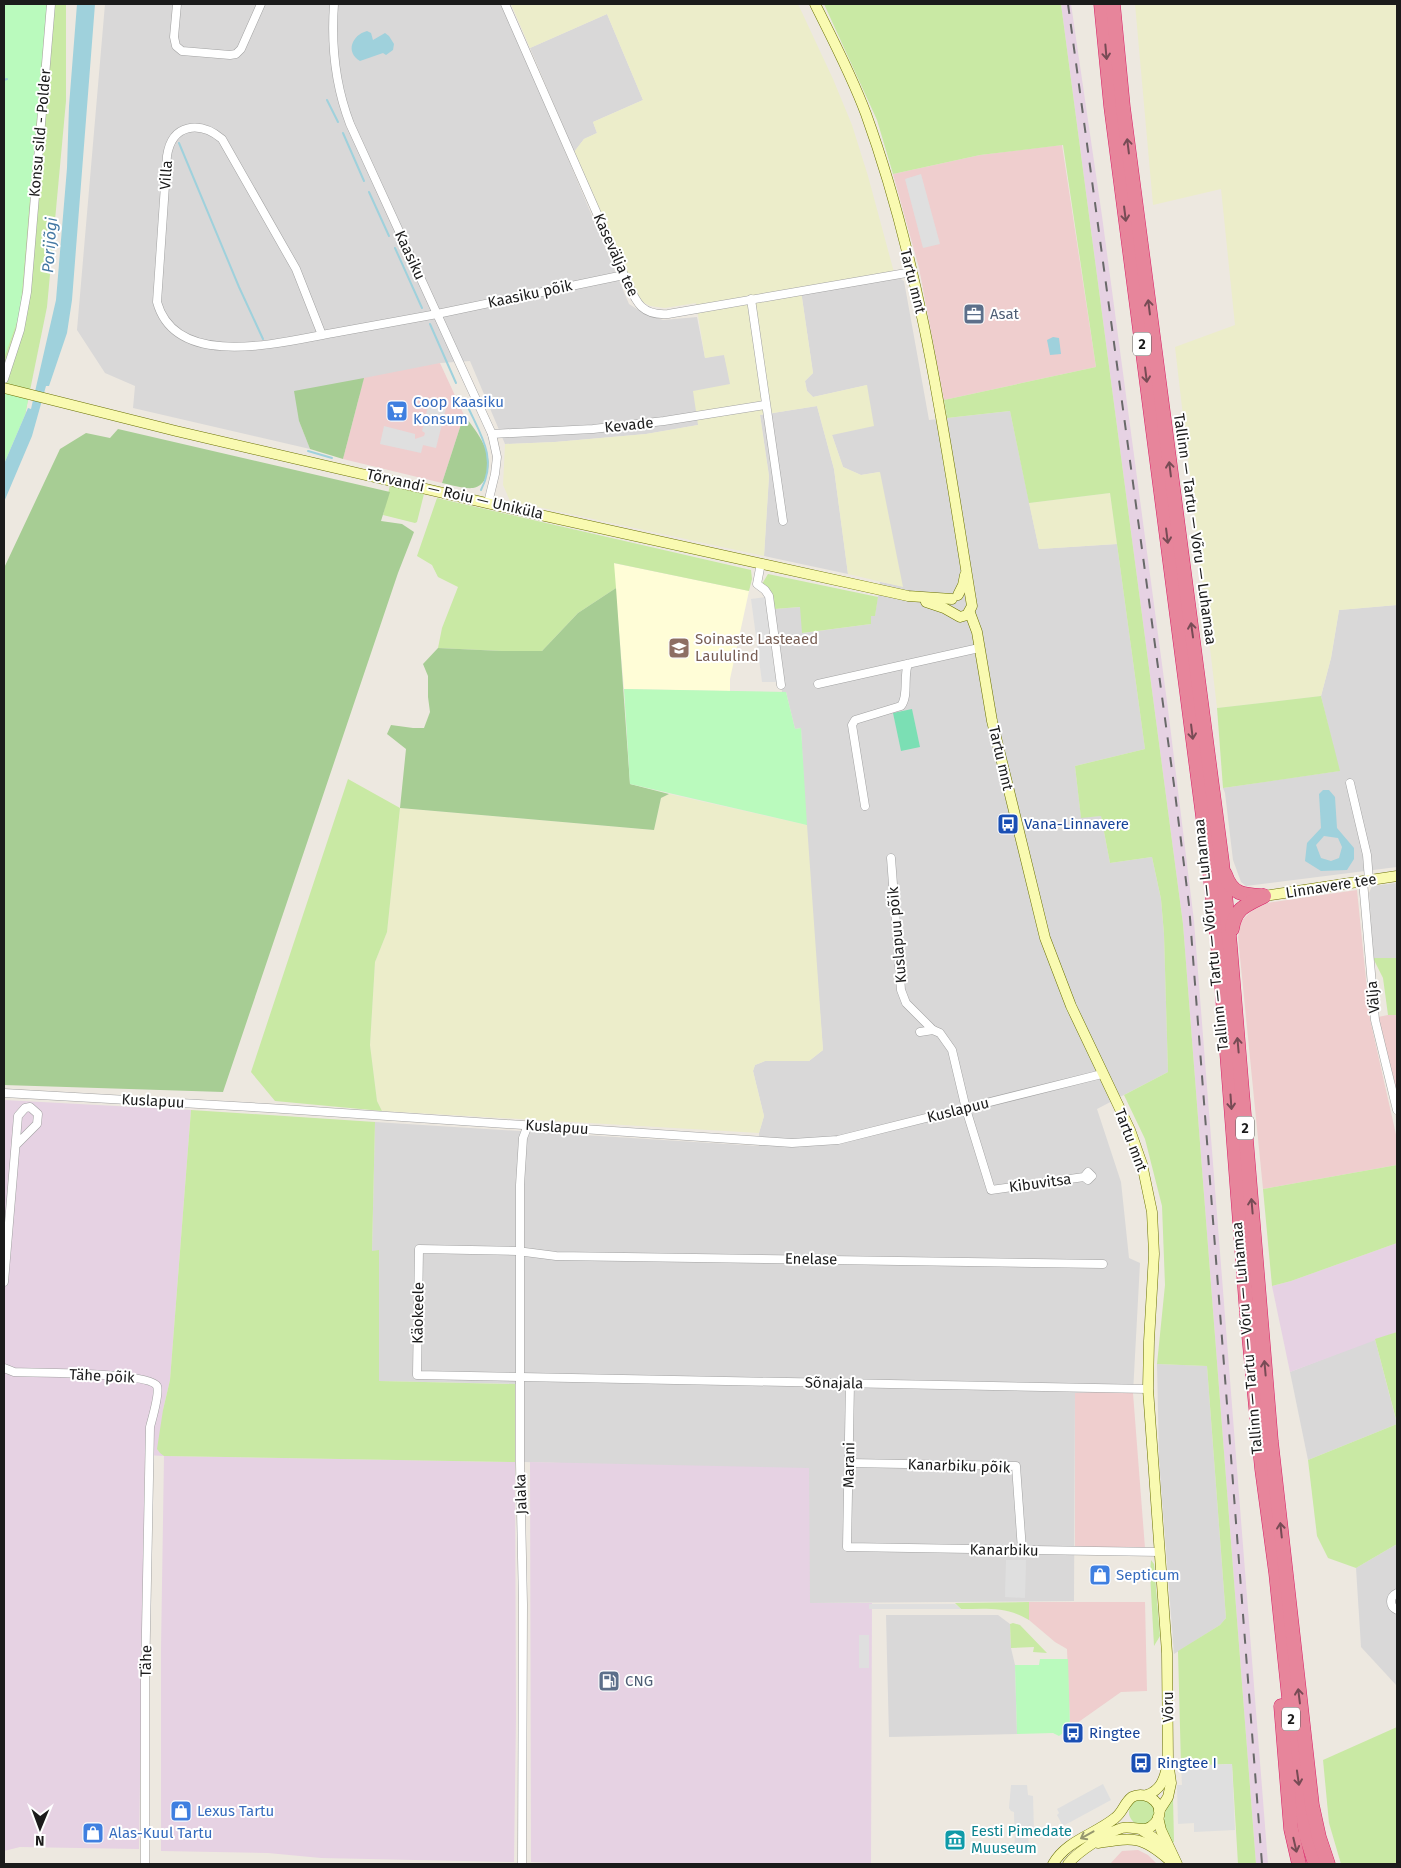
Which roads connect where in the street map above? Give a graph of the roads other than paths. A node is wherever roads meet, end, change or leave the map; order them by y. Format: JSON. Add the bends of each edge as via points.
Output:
{"nodes":[{"id":1,"x":51,"y":4,"type":"edge"},
{"id":2,"x":177,"y":4,"type":"edge"},
{"id":3,"x":261,"y":4,"type":"edge"},
{"id":4,"x":334,"y":4,"type":"edge"},
{"id":5,"x":505,"y":4,"type":"edge"},
{"id":6,"x":815,"y":4,"type":"edge"},
{"id":7,"x":1102,"y":4,"type":"edge"},
{"id":8,"x":1114,"y":4,"type":"edge"},
{"id":9,"x":912,"y":272,"type":"junction"},
{"id":10,"x":624,"y":275,"type":"junction"},
{"id":11,"x":751,"y":299,"type":"junction"},
{"id":12,"x":437,"y":314,"type":"junction"},
{"id":13,"x":322,"y":335,"type":"junction"},
{"id":14,"x":4,"y":380,"type":"edge"},
{"id":15,"x":4,"y":388,"type":"edge"},
{"id":16,"x":766,"y":405,"type":"junction"},
{"id":17,"x":492,"y":434,"type":"junction"},
{"id":18,"x":488,"y":503,"type":"junction"},
{"id":19,"x":784,"y":520,"type":"dead end"},
{"id":20,"x":761,"y":562,"type":"junction"},
{"id":21,"x":965,"y":571,"type":"junction"},
{"id":22,"x":908,"y":596,"type":"junction"},
{"id":23,"x":955,"y":597,"type":"junction"},
{"id":24,"x":970,"y":600,"type":"junction"},
{"id":25,"x":960,"y":614,"type":"junction"},
{"id":26,"x":979,"y":648,"type":"junction"},
{"id":27,"x":908,"y":664,"type":"junction"},
{"id":28,"x":818,"y":684,"type":"dead end"},
{"id":29,"x":781,"y":685,"type":"dead end"},
{"id":30,"x":1350,"y":783,"type":"dead end"},
{"id":31,"x":865,"y":806,"type":"dead end"},
{"id":32,"x":890,"y":858,"type":"dead end"},
{"id":33,"x":1222,"y":862,"type":"junction"},
{"id":34,"x":1397,"y":876,"type":"edge"},
{"id":35,"x":1366,"y":881,"type":"junction"},
{"id":36,"x":1264,"y":896,"type":"junction"},
{"id":37,"x":1230,"y":946,"type":"junction"},
{"id":38,"x":933,"y":1030,"type":"junction"},
{"id":39,"x":920,"y":1032,"type":"dead end"},
{"id":40,"x":1102,"y":1074,"type":"junction"},
{"id":41,"x":4,"y":1093,"type":"edge"},
{"id":42,"x":966,"y":1109,"type":"junction"},
{"id":43,"x":1397,"y":1110,"type":"edge"},
{"id":44,"x":528,"y":1125,"type":"junction"},
{"id":45,"x":16,"y":1145,"type":"junction"},
{"id":46,"x":1084,"y":1176,"type":"dead end"},
{"id":47,"x":519,"y":1252,"type":"junction"},
{"id":48,"x":1103,"y":1264,"type":"dead end"},
{"id":49,"x":4,"y":1282,"type":"edge"},
{"id":50,"x":4,"y":1368,"type":"edge"},
{"id":51,"x":519,"y":1376,"type":"junction"},
{"id":52,"x":850,"y":1383,"type":"junction"},
{"id":53,"x":1148,"y":1389,"type":"junction"},
{"id":54,"x":150,"y":1457,"type":"joint"},
{"id":55,"x":849,"y":1463,"type":"junction"},
{"id":56,"x":847,"y":1547,"type":"joint"},
{"id":57,"x":1022,"y":1550,"type":"junction"},
{"id":58,"x":1160,"y":1552,"type":"junction"},
{"id":59,"x":1276,"y":1573,"type":"junction"},
{"id":60,"x":1397,"y":1593,"type":"edge"},
{"id":61,"x":1397,"y":1610,"type":"edge"},
{"id":62,"x":1167,"y":1653,"type":"joint"},
{"id":63,"x":1168,"y":1761,"type":"junction"},
{"id":64,"x":1146,"y":1795,"type":"junction"},
{"id":65,"x":1124,"y":1808,"type":"junction"},
{"id":66,"x":1159,"y":1814,"type":"junction"},
{"id":67,"x":1137,"y":1829,"type":"junction"},
{"id":68,"x":1094,"y":1844,"type":"junction"},
{"id":69,"x":1172,"y":1862,"type":"edge"},
{"id":70,"x":145,"y":1864,"type":"edge"},
{"id":71,"x":522,"y":1864,"type":"edge"},
{"id":72,"x":1053,"y":1864,"type":"edge"},
{"id":73,"x":1068,"y":1864,"type":"edge"},
{"id":74,"x":1299,"y":1864,"type":"edge"},
{"id":75,"x":1315,"y":1864,"type":"edge"},
{"id":76,"x":1328,"y":1864,"type":"edge"}],
"edges":[{"from":1,"to":14,"type":"street","name":"Konsu sild - Polder","via":[[27,292],[20,330]]},
{"from":2,"to":3,"type":"street","via":[[176,46],[182,51],[230,55],[241,49]]},
{"from":4,"to":12,"type":"street","name":"Kaasiku","via":[[334,62],[342,104]]},
{"from":5,"to":10,"type":"street","name":"Kasevälja tee"},
{"from":6,"to":9,"type":"street","name":"Tartu mnt","via":[[866,114]]},
{"from":7,"to":59,"type":"highway","name":"Tallinn — Tartu — Võru — Luhamaa","number":"2","one_way":true,"via":[[1111,106],[1209,863],[1221,974],[1247,1315]]},
{"from":33,"to":8,"type":"highway","name":"Tallinn — Tartu — Võru — Luhamaa","number":"2","one_way":true,"via":[[1123,107]]},
{"from":9,"to":11,"type":"street","name":"Kasevälja tee"},
{"from":9,"to":21,"type":"street","name":"Tartu mnt","via":[[929,349]]},
{"from":10,"to":11,"type":"street","name":"Kasevälja tee","via":[[640,306],[653,314]]},
{"from":10,"to":12,"type":"street","name":"Kaasiku põik"},
{"from":11,"to":16,"type":"street"},
{"from":12,"to":13,"type":"street","name":"Villa"},
{"from":12,"to":17,"type":"street","name":"Kaasiku"},
{"from":13,"to":13,"type":"street","name":"Villa","via":[[225,347],[190,340],[166,324],[156,302],[160,240],[169,144],[181,130],[209,130],[222,139],[296,269]]},
{"from":15,"to":18,"type":"street","name":"Tõrvandi — Roiu — Uniküla"},
{"from":16,"to":17,"type":"street","name":"Kevade","via":[[593,429]]},
{"from":16,"to":19,"type":"street"},
{"from":17,"to":18,"type":"street","name":"Kaasiku","via":[[497,457]]},
{"from":18,"to":20,"type":"street","name":"Tõrvandi — Roiu — Uniküla"},
{"from":20,"to":22,"type":"street","name":"Tõrvandi — Roiu — Uniküla"},
{"from":20,"to":29,"type":"street","via":[[757,584],[769,596]]},
{"from":21,"to":23,"type":"street","name":"Tartu mnt","via":[[963,585]]},
{"from":21,"to":24,"type":"street","name":"Tartu mnt"},
{"from":22,"to":23,"type":"street","name":"Tõrvandi — Roiu — Uniküla"},
{"from":22,"to":25,"type":"street","name":"Tõrvandi — Roiu — Uniküla"},
{"from":23,"to":24,"type":"street","via":[[965,596]]},
{"from":23,"to":25,"type":"street","via":[[950,605]]},
{"from":24,"to":25,"type":"street","via":[[972,606]]},
{"from":25,"to":26,"type":"street","name":"Tartu mnt","via":[[977,632]]},
{"from":26,"to":27,"type":"street"},
{"from":26,"to":40,"type":"street","name":"Tartu mnt","via":[[994,730],[1045,938]]},
{"from":27,"to":28,"type":"street"},
{"from":27,"to":31,"type":"street","via":[[906,699],[901,706],[855,720],[852,725]]},
{"from":30,"to":35,"type":"street","name":"Välja","via":[[1367,855]]},
{"from":32,"to":38,"type":"street","name":"Kuslapuu põik","via":[[901,990],[906,1003]]},
{"from":33,"to":36,"type":"highway","via":[[1232,888],[1244,895]]},
{"from":33,"to":37,"type":"highway","name":"Tallinn — Tartu — Võru — Luhamaa","number":"2"},
{"from":34,"to":35,"type":"street","name":"Linnavere tee"},
{"from":35,"to":36,"type":"street","name":"Linnavere tee"},
{"from":35,"to":43,"type":"street","name":"Välja","via":[[1375,1020]]},
{"from":36,"to":37,"type":"highway","via":[[1236,914]]},
{"from":76,"to":37,"type":"highway","name":"Tallinn — Tartu — Võru — Luhamaa","number":"2","one_way":true,"via":[[1312,1805],[1272,1450]]},
{"from":38,"to":39,"type":"street"},
{"from":38,"to":42,"type":"street","name":"Kuslapuu põik","via":[[940,1033],[952,1050]]},
{"from":40,"to":42,"type":"street","name":"Kuslapuu"},
{"from":40,"to":53,"type":"street","name":"Tartu mnt","via":[[1130,1130],[1142,1164],[1152,1212],[1154,1254]]},
{"from":41,"to":44,"type":"street","name":"Kuslapuu"},
{"from":42,"to":44,"type":"street","name":"Kuslapuu","via":[[838,1140],[792,1143]]},
{"from":42,"to":46,"type":"street","name":"Kibuvitsa","via":[[990,1190]]},
{"from":44,"to":47,"type":"street","name":"Jalaka","via":[[521,1158]]},
{"from":45,"to":45,"type":"street","via":[[37,1124],[38,1114],[30,1107],[18,1116]]},
{"from":45,"to":49,"type":"street"},
{"from":47,"to":48,"type":"street","name":"Enelase","via":[[556,1256]]},
{"from":47,"to":51,"type":"street","name":"Jalaka"},
{"from":47,"to":51,"type":"street","name":"Käokeele","via":[[419,1249],[417,1375]]},
{"from":50,"to":54,"type":"street","name":"Tähe põik","via":[[14,1372],[131,1376],[153,1382],[158,1392],[150,1427]]},
{"from":51,"to":52,"type":"street","name":"Sõnajala"},
{"from":51,"to":71,"type":"street","name":"Jalaka"},
{"from":52,"to":53,"type":"street","name":"Sõnajala"},
{"from":52,"to":55,"type":"street","name":"Marani"},
{"from":53,"to":58,"type":"street","name":"Tartu mnt"},
{"from":54,"to":70,"type":"street","name":"Tähe"},
{"from":55,"to":56,"type":"street","name":"Marani"},
{"from":55,"to":57,"type":"street","name":"Kanarbiku põik","via":[[1016,1466]]},
{"from":56,"to":57,"type":"street","name":"Kanarbiku"},
{"from":57,"to":58,"type":"street","name":"Kanarbiku"},
{"from":58,"to":62,"type":"street","name":"Tartu mnt"},
{"from":59,"to":74,"type":"highway","one_way":true,"via":[[1272,1583],[1282,1727],[1291,1829]]},
{"from":59,"to":75,"type":"highway","name":"Tallinn — Tartu — Võru — Luhamaa","number":"2","one_way":true,"via":[[1297,1775],[1306,1835]]},
{"from":60,"to":61,"type":"street","via":[[1391,1602]]},
{"from":62,"to":63,"type":"street","name":"Võru"},
{"from":63,"to":64,"type":"street","name":"Võru","via":[[1161,1785]]},
{"from":63,"to":66,"type":"street","name":"Võru","via":[[1170,1792]]},
{"from":64,"to":65,"type":"street","via":[[1132,1797]]},
{"from":64,"to":66,"type":"street","via":[[1156,1802]]},
{"from":65,"to":67,"type":"street","via":[[1125,1820]]},
{"from":65,"to":72,"type":"street","one_way":true,"via":[[1108,1824],[1072,1843]]},
{"from":66,"to":67,"type":"street","via":[[1152,1826]]},
{"from":66,"to":69,"type":"street"},
{"from":67,"to":68,"type":"street","via":[[1125,1827]]},
{"from":67,"to":69,"type":"street","via":[[1161,1845]]},
{"from":68,"to":69,"type":"street","via":[[1137,1840],[1154,1846]]},
{"from":68,"to":73,"type":"street"}]}
